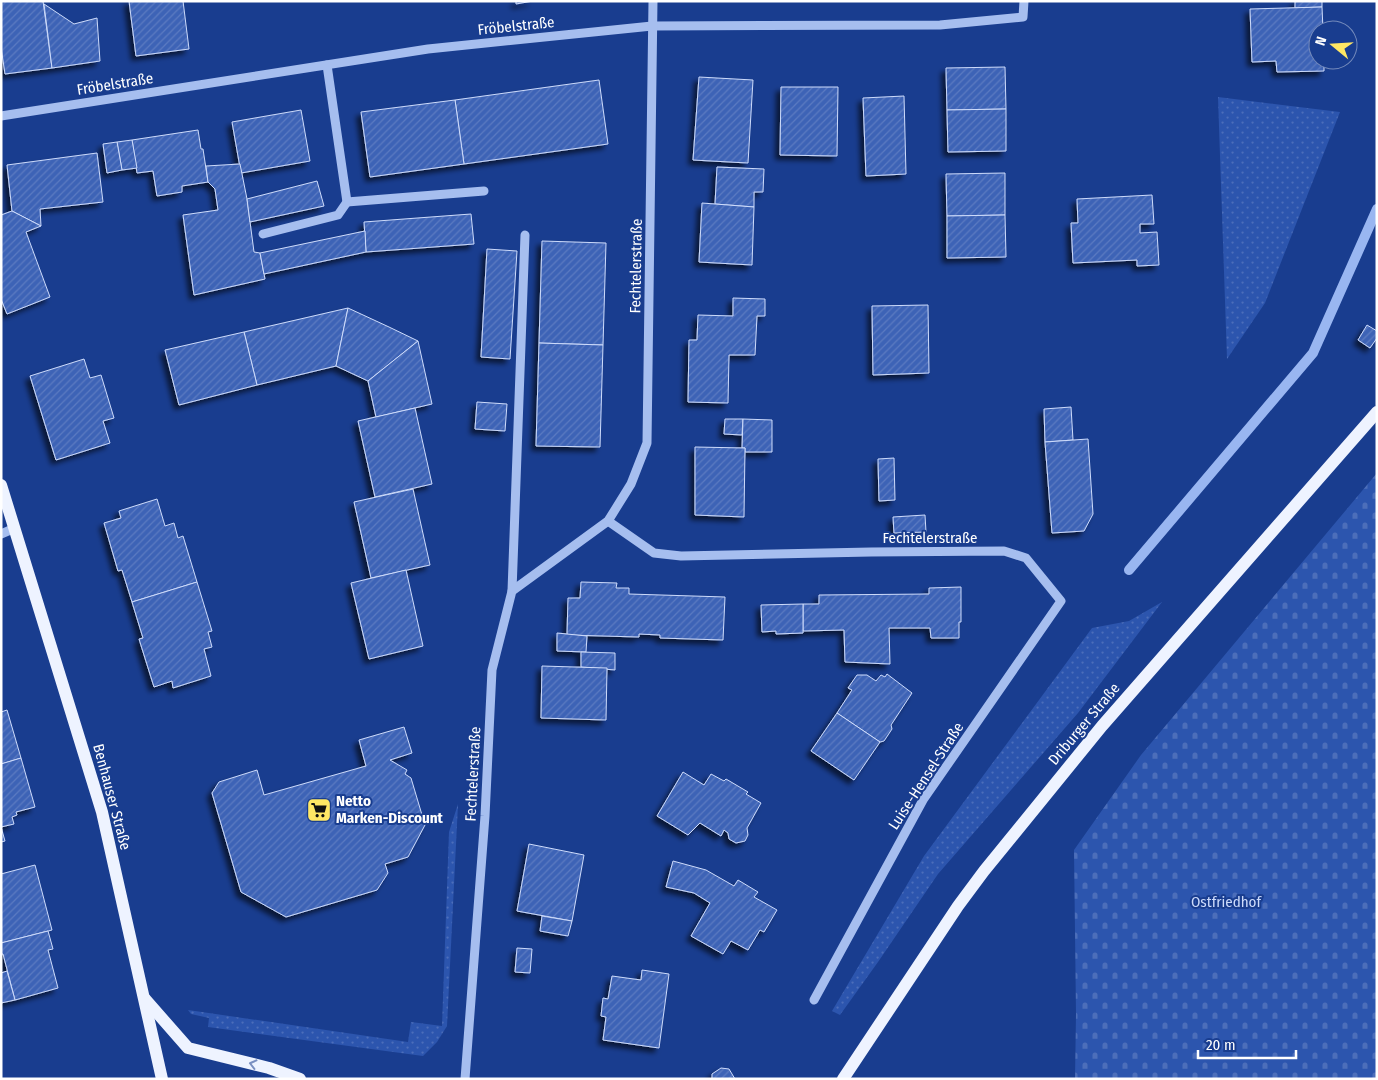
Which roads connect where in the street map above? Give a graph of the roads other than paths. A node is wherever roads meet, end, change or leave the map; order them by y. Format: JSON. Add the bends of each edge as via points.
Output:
{"nodes":[{"id":1,"x":653,"y":1,"type":"edge"},
{"id":2,"x":1024,"y":1,"type":"edge"},
{"id":3,"x":652,"y":26,"type":"junction"},
{"id":4,"x":327,"y":65,"type":"junction"},
{"id":5,"x":1,"y":116,"type":"edge"},
{"id":6,"x":484,"y":191,"type":"dead end"},
{"id":7,"x":347,"y":202,"type":"junction"},
{"id":8,"x":262,"y":234,"type":"dead end"},
{"id":9,"x":525,"y":235,"type":"dead end"},
{"id":10,"x":1377,"y":412,"type":"edge"},
{"id":11,"x":1,"y":485,"type":"edge"},
{"id":12,"x":608,"y":521,"type":"junction"},
{"id":13,"x":15,"y":528,"type":"junction"},
{"id":14,"x":1,"y":534,"type":"edge"},
{"id":15,"x":512,"y":592,"type":"junction"},
{"id":16,"x":1061,"y":601,"type":"joint"},
{"id":17,"x":143,"y":997,"type":"junction"},
{"id":18,"x":814,"y":1000,"type":"dead end"},
{"id":19,"x":162,"y":1079,"type":"edge"},
{"id":20,"x":300,"y":1079,"type":"edge"},
{"id":21,"x":465,"y":1079,"type":"edge"},
{"id":22,"x":843,"y":1079,"type":"edge"}],
"edges":[{"from":1,"to":3,"type":"street","name":"Fechtelerstraße"},
{"from":2,"to":3,"type":"street","name":"Fröbelstraße","via":[[1023,17],[940,25]]},
{"from":3,"to":4,"type":"street","name":"Fröbelstraße","via":[[428,49]]},
{"from":3,"to":12,"type":"street","name":"Fechtelerstraße","via":[[647,443],[631,484]]},
{"from":4,"to":5,"type":"street","name":"Fröbelstraße"},
{"from":4,"to":7,"type":"street"},
{"from":6,"to":7,"type":"street"},
{"from":7,"to":8,"type":"street","via":[[338,215]]},
{"from":9,"to":15,"type":"street"},
{"from":10,"to":22,"type":"main road","name":"Driburger Straße","via":[[1109,719],[984,871],[936,937]]},
{"from":11,"to":13,"type":"main road","name":"Benhauser Straße"},
{"from":12,"to":15,"type":"street","name":"Fechtelerstraße"},
{"from":12,"to":16,"type":"street","name":"Fechtelerstraße","via":[[654,553],[682,556],[1004,551],[1026,558]]},
{"from":13,"to":14,"type":"street"},
{"from":13,"to":17,"type":"main road","name":"Benhauser Straße","via":[[102,812]]},
{"from":15,"to":21,"type":"street","name":"Fechtelerstraße","via":[[492,670]]},
{"from":16,"to":18,"type":"street","name":"Luise-Hensel-Straße","via":[[923,800]]},
{"from":17,"to":19,"type":"main road","name":"Benhauser Straße"},
{"from":20,"to":17,"type":"main road","one_way":true,"via":[[188,1048]]}]}
